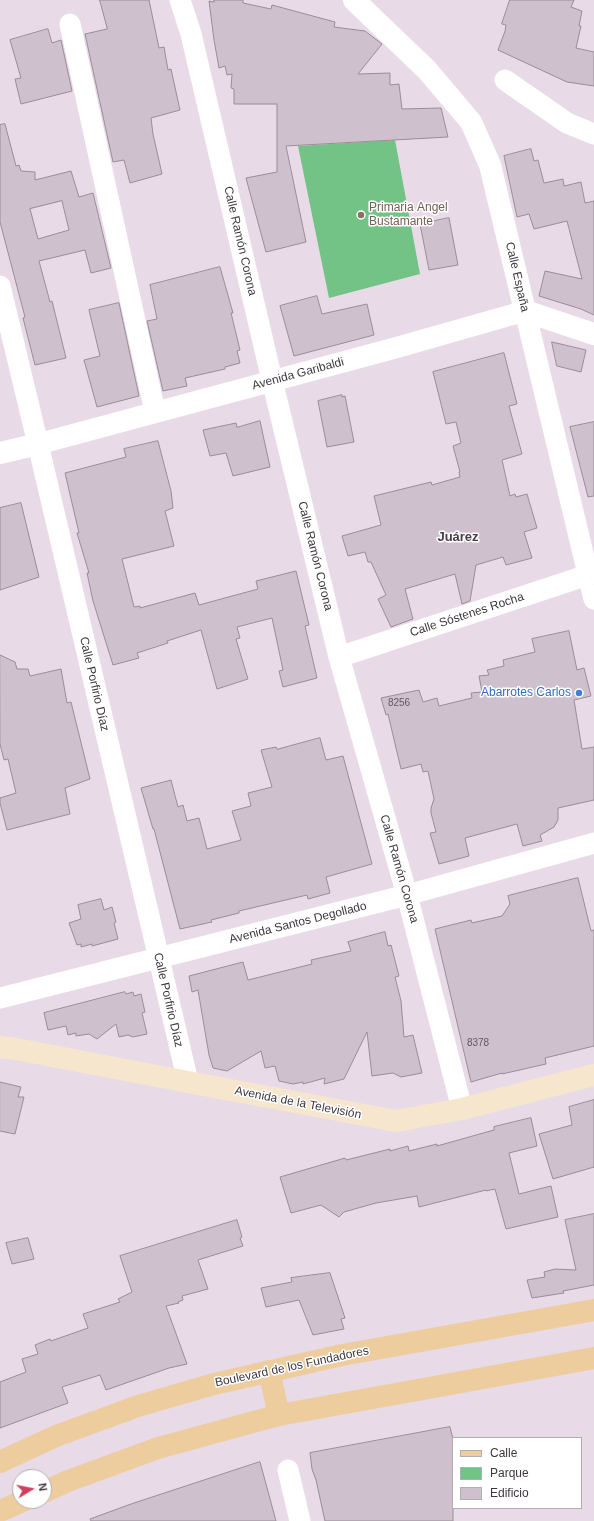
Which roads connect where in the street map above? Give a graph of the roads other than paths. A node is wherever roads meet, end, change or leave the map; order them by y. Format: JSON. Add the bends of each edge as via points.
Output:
{"nodes":[{"id":1,"x":180,"y":0,"type":"edge"},
{"id":2,"x":354,"y":0,"type":"edge"},
{"id":3,"x":70,"y":24,"type":"dead end"},
{"id":4,"x":505,"y":80,"type":"dead end"},
{"id":5,"x":594,"y":134,"type":"edge"},
{"id":6,"x":0,"y":286,"type":"edge"},
{"id":7,"x":525,"y":311,"type":"junction"},
{"id":8,"x":594,"y":334,"type":"edge"},
{"id":9,"x":272,"y":380,"type":"junction"},
{"id":10,"x":155,"y":412,"type":"junction"},
{"id":11,"x":38,"y":444,"type":"junction"},
{"id":12,"x":0,"y":453,"type":"edge"},
{"id":13,"x":591,"y":574,"type":"edge"},
{"id":14,"x":594,"y":599,"type":"edge"},
{"id":15,"x":339,"y":657,"type":"junction"},
{"id":16,"x":594,"y":843,"type":"edge"},
{"id":17,"x":407,"y":895,"type":"junction"},
{"id":18,"x":158,"y":958,"type":"junction"},
{"id":19,"x":0,"y":998,"type":"edge"},
{"id":20,"x":0,"y":1047,"type":"edge"},
{"id":21,"x":594,"y":1075,"type":"edge"},
{"id":22,"x":188,"y":1082,"type":"junction"},
{"id":23,"x":462,"y":1109,"type":"junction"},
{"id":24,"x":594,"y":1310,"type":"edge"},
{"id":25,"x":594,"y":1358,"type":"edge"},
{"id":26,"x":269,"y":1371,"type":"junction"},
{"id":27,"x":279,"y":1415,"type":"junction"},
{"id":28,"x":0,"y":1462,"type":"edge"},
{"id":29,"x":288,"y":1470,"type":"dead end"},
{"id":30,"x":52,"y":1488,"type":"edge"},
{"id":31,"x":12,"y":1506,"type":"edge"},
{"id":32,"x":0,"y":1511,"type":"edge"},
{"id":33,"x":300,"y":1521,"type":"edge"}],
"edges":[{"from":1,"to":9,"type":"street","name":"Calle Ramón Corona","via":[[191,34]]},
{"from":2,"to":7,"type":"street","name":"Calle España","via":[[428,70],[471,122],[490,165]]},
{"from":3,"to":10,"type":"street"},
{"from":4,"to":5,"type":"street","via":[[567,123]]},
{"from":6,"to":11,"type":"street","name":"Calle Porfirio Díaz"},
{"from":7,"to":8,"type":"street"},
{"from":7,"to":9,"type":"street","name":"Avenida Garibaldi"},
{"from":7,"to":13,"type":"street","name":"Calle España"},
{"from":9,"to":10,"type":"street","name":"Avenida Garibaldi"},
{"from":9,"to":15,"type":"street","name":"Calle Ramón Corona"},
{"from":10,"to":11,"type":"street","name":"Avenida Garibaldi"},
{"from":11,"to":12,"type":"street","name":"Avenida Garibaldi"},
{"from":11,"to":18,"type":"street","name":"Calle Porfirio Díaz"},
{"from":13,"to":14,"type":"street","name":"Calle España"},
{"from":13,"to":15,"type":"street","name":"Calle Sóstenes Rocha"},
{"from":15,"to":17,"type":"street","name":"Calle Ramón Corona"},
{"from":16,"to":17,"type":"street","name":"Avenida Santos Degollado"},
{"from":17,"to":18,"type":"street","name":"Avenida Santos Degollado"},
{"from":17,"to":23,"type":"street","name":"Calle Ramón Corona"},
{"from":18,"to":19,"type":"street","name":"Avenida Santos Degollado"},
{"from":18,"to":22,"type":"street","name":"Calle Porfirio Díaz"},
{"from":20,"to":22,"type":"main road","name":"Avenida de la Televisión"},
{"from":21,"to":23,"type":"main road","name":"Avenida de la Televisión"},
{"from":22,"to":23,"type":"main road","name":"Avenida de la Televisión","via":[[396,1121]]},
{"from":24,"to":26,"type":"main road","name":"Boulevard de los Fundadores","via":[[342,1355]]},
{"from":25,"to":27,"type":"main road"},
{"from":26,"to":27,"type":"main road"},
{"from":26,"to":28,"type":"main road","name":"Boulevard de los Fundadores","via":[[138,1406],[56,1436]]},
{"from":27,"to":30,"type":"main road","via":[[158,1448]]},
{"from":29,"to":33,"type":"street"},
{"from":31,"to":32,"type":"main road"}]}
